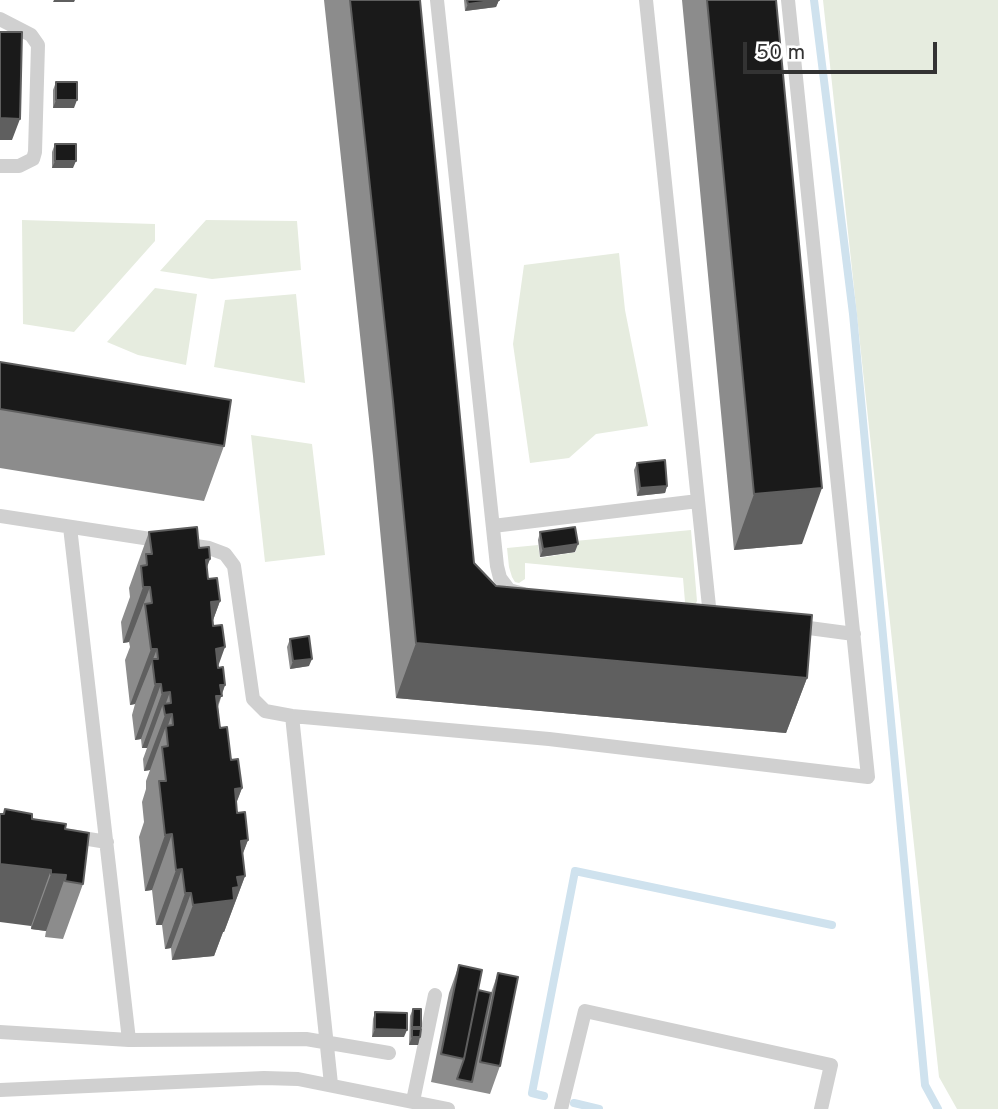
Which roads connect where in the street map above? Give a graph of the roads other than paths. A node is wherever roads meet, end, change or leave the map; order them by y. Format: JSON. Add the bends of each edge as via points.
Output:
{"nodes":[{"id":1,"x":437,"y":0,"type":"edge"},
{"id":2,"x":646,"y":0,"type":"edge"},
{"id":3,"x":788,"y":0,"type":"edge"},
{"id":4,"x":0,"y":19,"type":"edge"},
{"id":5,"x":0,"y":166,"type":"edge"},
{"id":6,"x":698,"y":501,"type":"junction"},
{"id":7,"x":0,"y":516,"type":"edge"},
{"id":8,"x":492,"y":526,"type":"junction"},
{"id":9,"x":71,"y":527,"type":"junction"},
{"id":10,"x":533,"y":595,"type":"edge"},
{"id":11,"x":710,"y":616,"type":"edge"},
{"id":12,"x":775,"y":624,"type":"edge"},
{"id":13,"x":854,"y":634,"type":"junction"},
{"id":14,"x":292,"y":716,"type":"junction"},
{"id":15,"x":54,"y":834,"type":"edge"},
{"id":16,"x":107,"y":842,"type":"junction"},
{"id":17,"x":435,"y":995,"type":"dead end"},
{"id":18,"x":0,"y":1032,"type":"edge"},
{"id":19,"x":129,"y":1040,"type":"junction"},
{"id":20,"x":327,"y":1041,"type":"junction"},
{"id":21,"x":389,"y":1053,"type":"dead end"},
{"id":22,"x":331,"y":1084,"type":"junction"},
{"id":23,"x":0,"y":1090,"type":"edge"},
{"id":24,"x":413,"y":1101,"type":"junction"},
{"id":25,"x":448,"y":1109,"type":"edge"},
{"id":26,"x":561,"y":1109,"type":"edge"},
{"id":27,"x":821,"y":1109,"type":"edge"}],
"edges":[{"from":1,"to":8,"type":"lane"},
{"from":2,"to":6,"type":"lane"},
{"from":3,"to":13,"type":"lane"},
{"from":4,"to":5,"type":"lane","via":[[31,35],[38,45],[33,159],[19,166]]},
{"from":6,"to":8,"type":"lane"},
{"from":6,"to":11,"type":"lane"},
{"from":7,"to":9,"type":"lane"},
{"from":8,"to":10,"type":"lane","via":[[500,578],[509,590]]},
{"from":9,"to":14,"type":"lane","via":[[225,554],[234,566],[253,699],[265,711]]},
{"from":9,"to":16,"type":"lane"},
{"from":12,"to":13,"type":"lane"},
{"from":13,"to":14,"type":"lane","via":[[868,777],[549,739]]},
{"from":14,"to":20,"type":"lane"},
{"from":15,"to":16,"type":"lane"},
{"from":16,"to":19,"type":"lane"},
{"from":17,"to":24,"type":"lane"},
{"from":18,"to":19,"type":"lane"},
{"from":19,"to":20,"type":"lane"},
{"from":20,"to":21,"type":"lane"},
{"from":20,"to":22,"type":"lane"},
{"from":22,"to":23,"type":"lane","via":[[264,1078]]},
{"from":22,"to":24,"type":"lane"},
{"from":24,"to":25,"type":"lane"},
{"from":26,"to":27,"type":"lane","via":[[585,1011],[831,1065]]}]}
